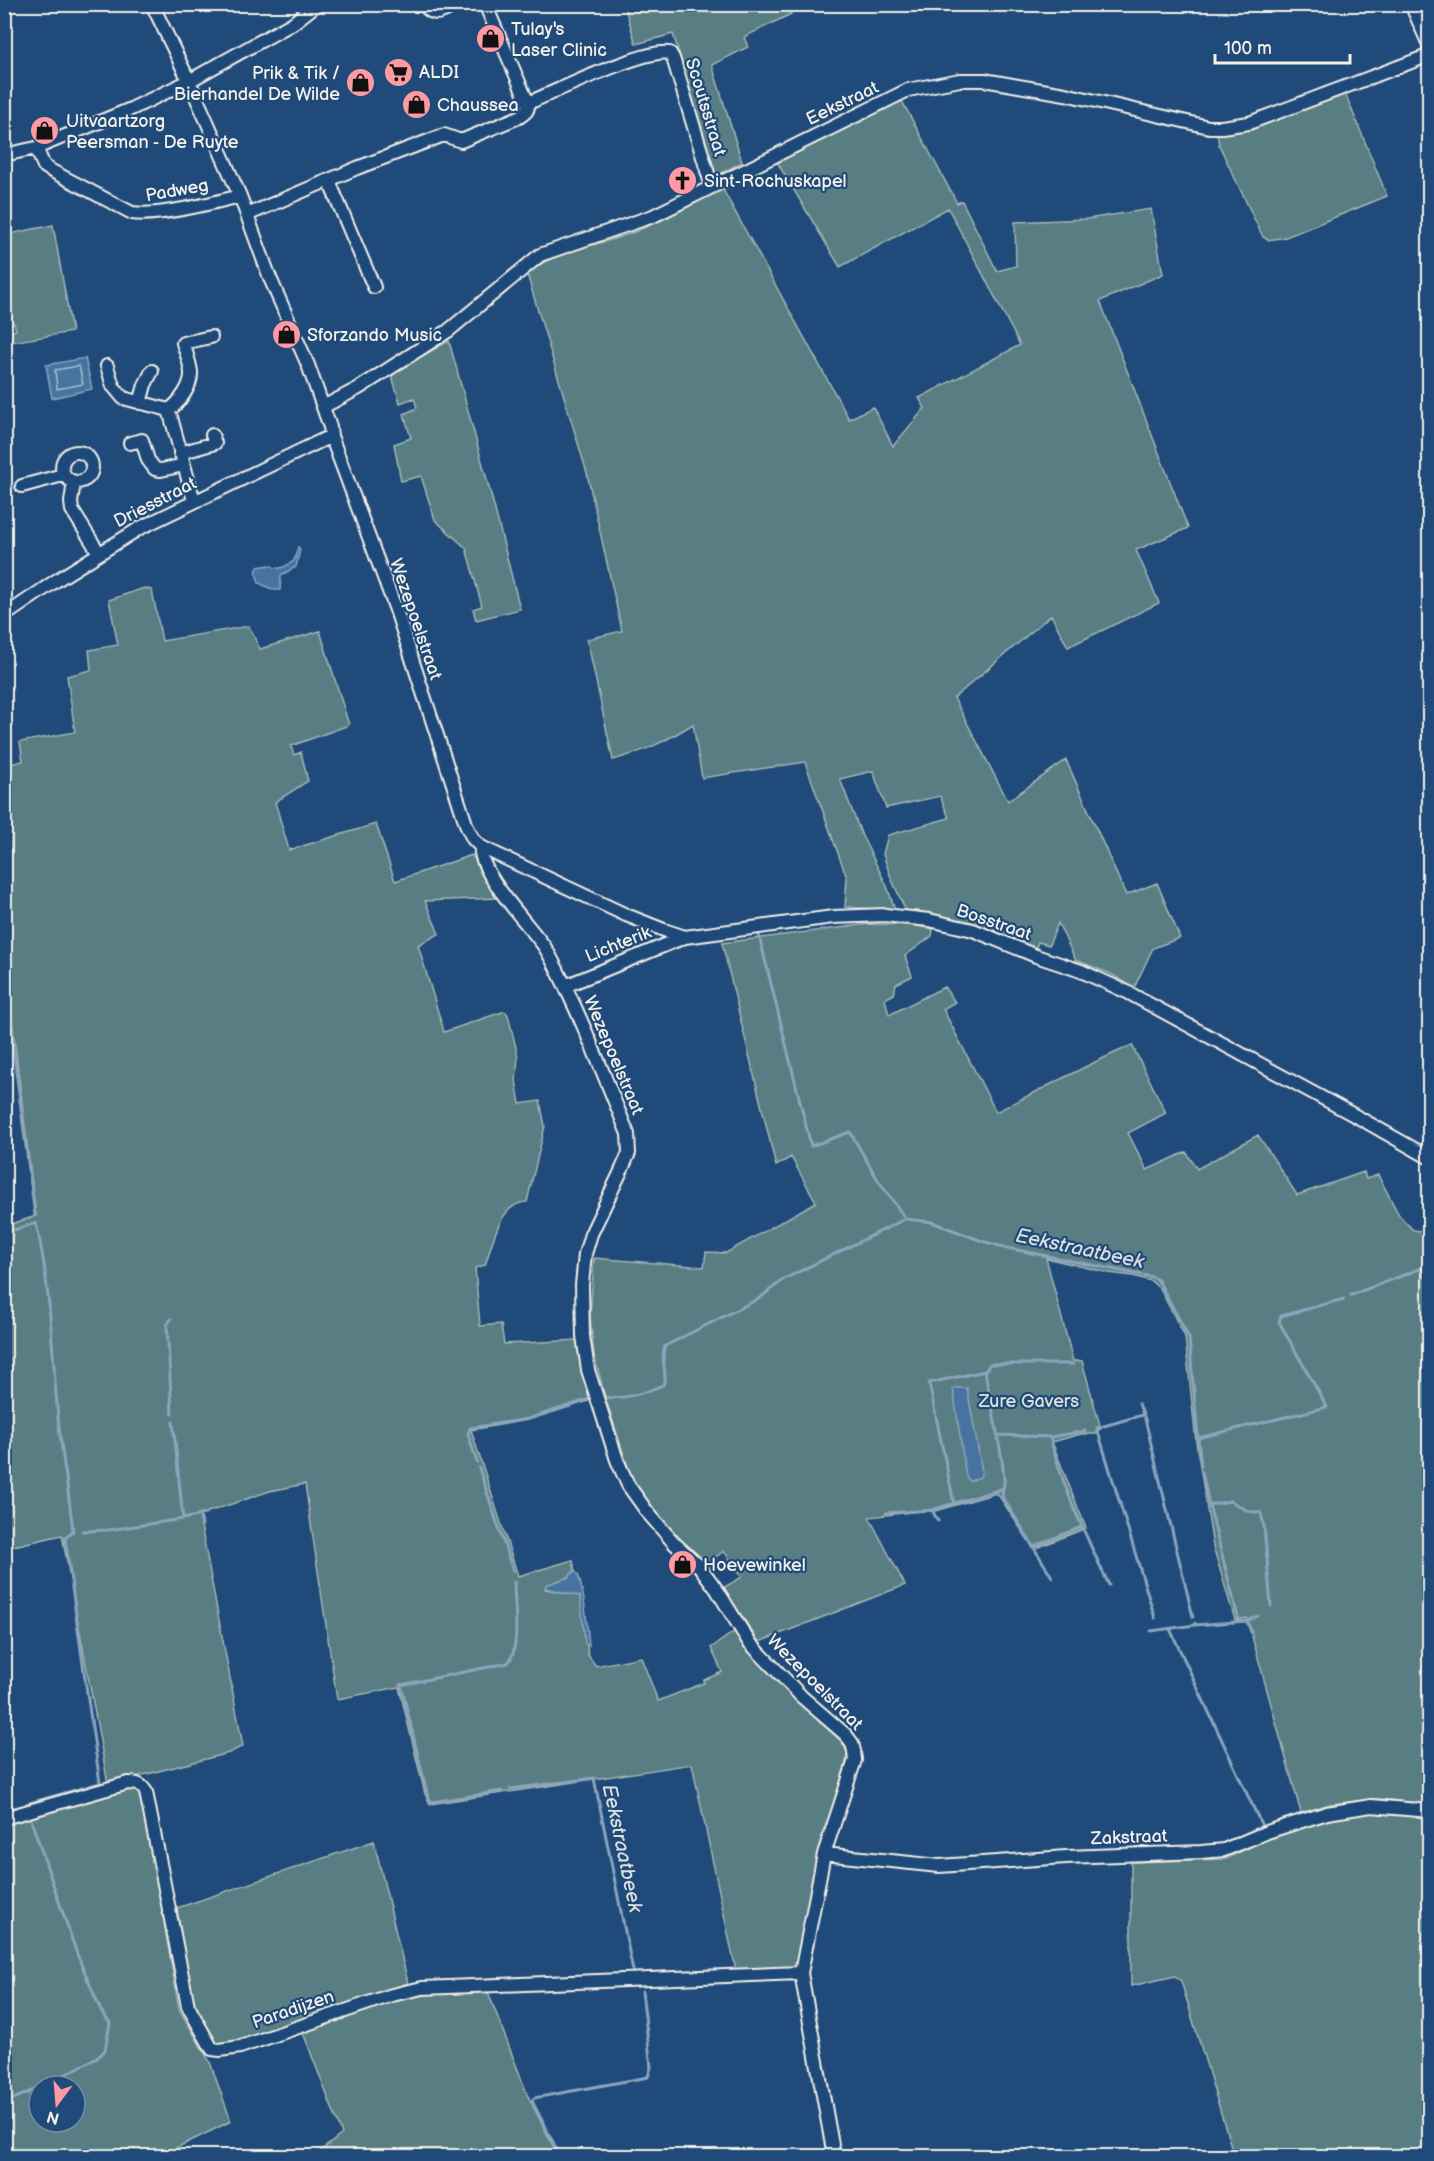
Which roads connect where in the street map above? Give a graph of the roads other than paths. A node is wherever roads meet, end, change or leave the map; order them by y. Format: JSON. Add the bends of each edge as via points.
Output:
{"nodes":[{"id":1,"x":152,"y":4,"type":"edge"},
{"id":2,"x":317,"y":4,"type":"edge"},
{"id":3,"x":423,"y":4,"type":"edge"},
{"id":4,"x":458,"y":4,"type":"edge"},
{"id":5,"x":485,"y":4,"type":"edge"},
{"id":6,"x":1411,"y":4,"type":"edge"},
{"id":7,"x":1430,"y":47,"type":"edge"},
{"id":8,"x":1430,"y":55,"type":"edge"},
{"id":9,"x":189,"y":81,"type":"junction"},
{"id":10,"x":528,"y":103,"type":"junction"},
{"id":11,"x":36,"y":148,"type":"junction"},
{"id":12,"x":4,"y":155,"type":"edge"},
{"id":13,"x":329,"y":181,"type":"junction"},
{"id":14,"x":712,"y":187,"type":"junction"},
{"id":15,"x":240,"y":196,"type":"junction"},
{"id":16,"x":247,"y":215,"type":"junction"},
{"id":17,"x":374,"y":287,"type":"dead end"},
{"id":18,"x":211,"y":337,"type":"dead end"},
{"id":19,"x":106,"y":366,"type":"dead end"},
{"id":20,"x":152,"y":371,"type":"dead end"},
{"id":21,"x":140,"y":403,"type":"junction"},
{"id":22,"x":323,"y":407,"type":"junction"},
{"id":23,"x":169,"y":410,"type":"junction"},
{"id":24,"x":331,"y":436,"type":"junction"},
{"id":25,"x":141,"y":440,"type":"dead end"},
{"id":26,"x":215,"y":444,"type":"dead end"},
{"id":27,"x":180,"y":453,"type":"junction"},
{"id":28,"x":184,"y":465,"type":"junction"},
{"id":29,"x":63,"y":475,"type":"junction"},
{"id":30,"x":74,"y":482,"type":"junction"},
{"id":31,"x":22,"y":486,"type":"dead end"},
{"id":32,"x":194,"y":501,"type":"junction"},
{"id":33,"x":99,"y":553,"type":"junction"},
{"id":34,"x":4,"y":616,"type":"edge"},
{"id":35,"x":481,"y":847,"type":"junction"},
{"id":36,"x":685,"y":937,"type":"junction"},
{"id":37,"x":565,"y":986,"type":"junction"},
{"id":38,"x":1430,"y":1158,"type":"edge"},
{"id":39,"x":1430,"y":1811,"type":"edge"},
{"id":40,"x":4,"y":1818,"type":"edge"},
{"id":41,"x":824,"y":1854,"type":"junction"},
{"id":42,"x":801,"y":1973,"type":"junction"},
{"id":43,"x":834,"y":2157,"type":"edge"}],
"edges":[{"from":1,"to":9,"type":"street","name":"Wezepoelstraat"},
{"from":2,"to":9,"type":"street","via":[[293,23]]},
{"from":3,"to":4,"type":"street","via":[[434,14]]},
{"from":5,"to":10,"type":"street"},
{"from":6,"to":7,"type":"street"},
{"from":8,"to":14,"type":"street","name":"Eekstraat","via":[[1249,123],[1222,127],[1010,84],[960,80],[935,84],[908,90]]},
{"from":9,"to":11,"type":"street"},
{"from":9,"to":15,"type":"street","name":"Wezepoelstraat"},
{"from":10,"to":13,"type":"street","name":"Scoutsstraat","via":[[526,113],[519,117],[461,141],[444,135]]},
{"from":10,"to":14,"type":"street","name":"Scoutsstraat","via":[[610,68],[660,52],[670,53]]},
{"from":11,"to":12,"type":"street"},
{"from":11,"to":15,"type":"street","name":"Padweg","via":[[50,170],[132,213],[186,208]]},
{"from":13,"to":16,"type":"street","name":"Scoutsstraat"},
{"from":13,"to":17,"type":"street"},
{"from":14,"to":22,"type":"street","name":"Eekstraat","via":[[653,216],[540,255],[448,331]]},
{"from":15,"to":16,"type":"street","name":"Wezepoelstraat"},
{"from":16,"to":22,"type":"street","name":"Wezepoelstraat"},
{"from":18,"to":23,"type":"street","via":[[183,343],[190,379],[177,404]]},
{"from":19,"to":21,"type":"street","via":[[117,393]]},
{"from":20,"to":21,"type":"street"},
{"from":21,"to":23,"type":"street"},
{"from":22,"to":24,"type":"street","name":"Wezepoelstraat"},
{"from":23,"to":27,"type":"street"},
{"from":24,"to":32,"type":"street","name":"Driesstraat"},
{"from":24,"to":35,"type":"street","name":"Wezepoelstraat","via":[[396,610],[467,828]]},
{"from":25,"to":28,"type":"street","via":[[154,469]]},
{"from":26,"to":27,"type":"street"},
{"from":27,"to":28,"type":"street"},
{"from":28,"to":32,"type":"street"},
{"from":29,"to":30,"type":"street"},
{"from":29,"to":30,"type":"street","via":[[67,456],[84,454],[90,459],[92,472],[87,480]]},
{"from":29,"to":31,"type":"street"},
{"from":30,"to":33,"type":"street","via":[[72,510]]},
{"from":32,"to":33,"type":"street","name":"Driesstraat"},
{"from":33,"to":34,"type":"street","name":"Driesstraat"},
{"from":35,"to":36,"type":"street","name":"Bosstraat","via":[[626,915]]},
{"from":35,"to":37,"type":"street","name":"Wezepoelstraat","via":[[486,867],[543,945]]},
{"from":36,"to":37,"type":"street","name":"Lichterik"},
{"from":36,"to":38,"type":"street","name":"Bosstraat","via":[[833,917],[885,915],[973,930],[1127,992]]},
{"from":37,"to":41,"type":"street","name":"Wezepoelstraat","via":[[628,1134],[628,1153],[585,1254],[583,1336],[588,1370],[628,1485],[674,1543],[700,1567],[749,1642],[852,1743],[855,1760]]},
{"from":39,"to":41,"type":"street","name":"Zakstraat","via":[[1371,1806],[1327,1813],[1224,1850],[1201,1852],[939,1866]]},
{"from":40,"to":42,"type":"street","name":"Paradijzen","via":[[128,1783],[142,1786],[188,2006],[212,2049],[240,2047],[422,1988]]},
{"from":41,"to":42,"type":"street","name":"Wezepoelstraat"},
{"from":42,"to":43,"type":"street","name":"Wezepoelstraat"}]}
